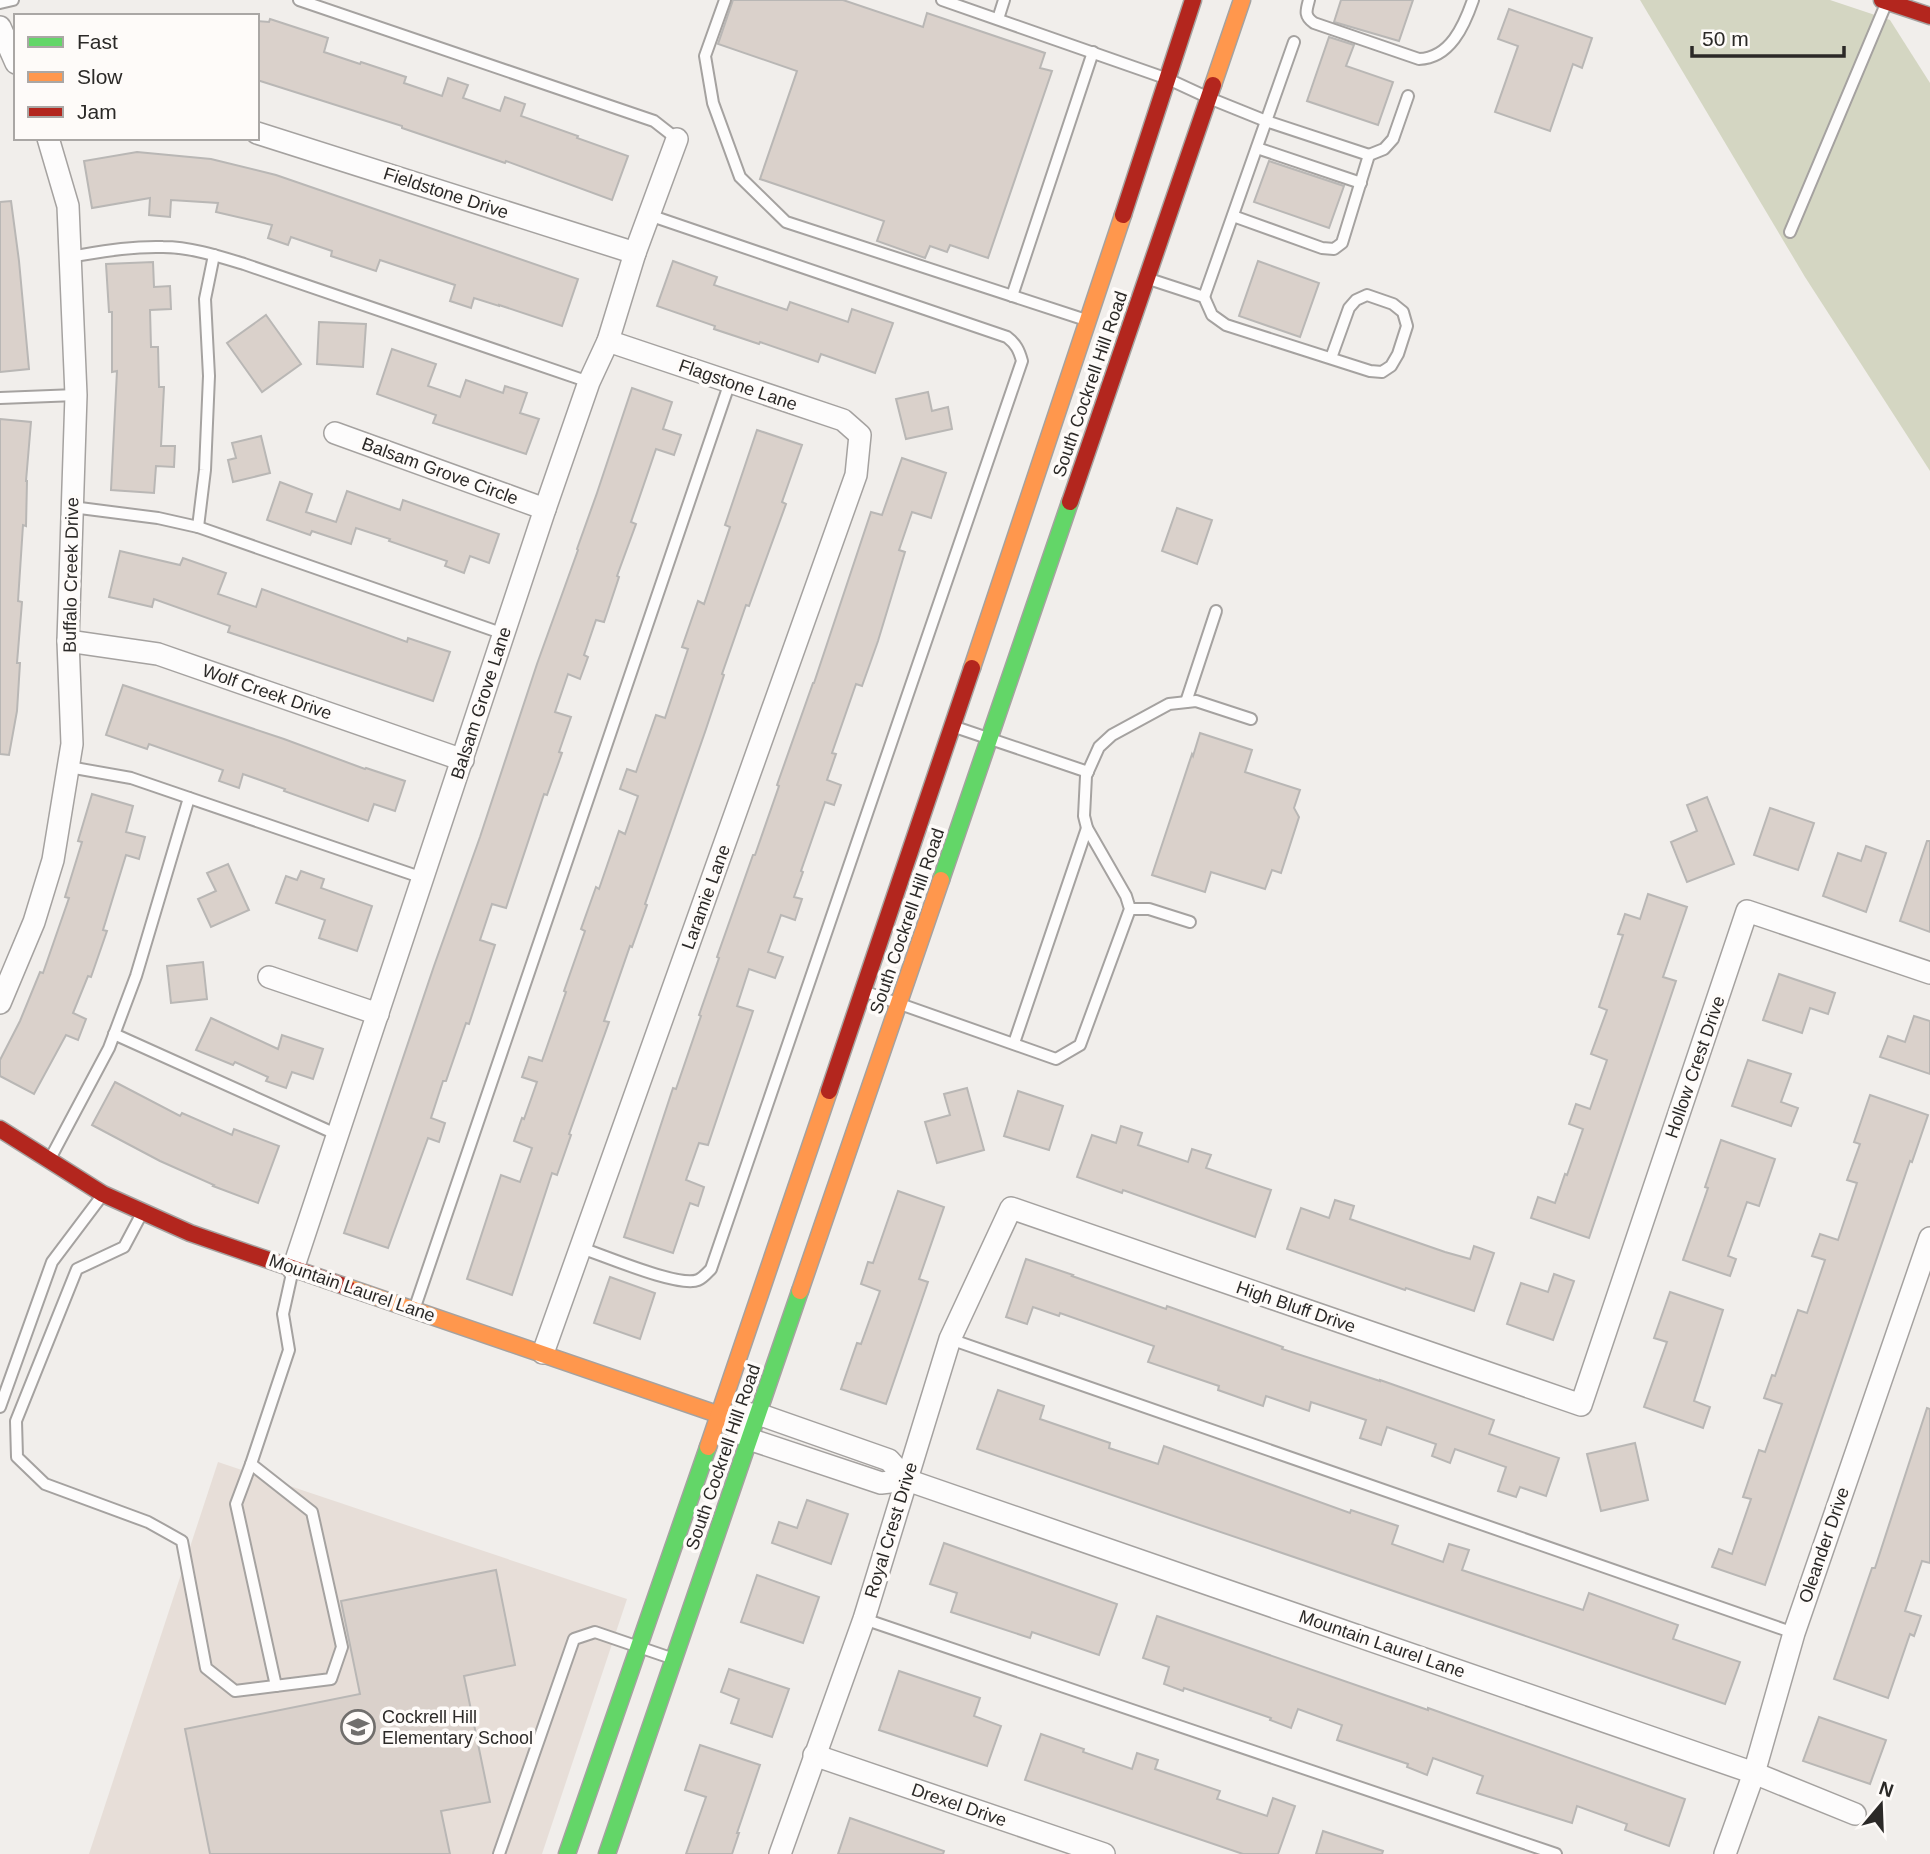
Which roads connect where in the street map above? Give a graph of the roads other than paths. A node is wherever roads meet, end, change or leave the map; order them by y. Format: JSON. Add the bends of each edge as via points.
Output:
{"nodes":[{"id":1,"x":13,"y":0,"type":"edge"},
{"id":2,"x":299,"y":0,"type":"edge"},
{"id":3,"x":725,"y":0,"type":"edge"},
{"id":4,"x":942,"y":0,"type":"edge"},
{"id":5,"x":1004,"y":0,"type":"edge"},
{"id":6,"x":1193,"y":0,"type":"edge"},
{"id":7,"x":1242,"y":0,"type":"edge"},
{"id":8,"x":1309,"y":0,"type":"edge"},
{"id":9,"x":1472,"y":0,"type":"edge"},
{"id":10,"x":1884,"y":1,"type":"edge"},
{"id":11,"x":0,"y":3,"type":"edge"},
{"id":12,"x":1930,"y":16,"type":"edge"},
{"id":13,"x":998,"y":19,"type":"junction"},
{"id":14,"x":0,"y":27,"type":"edge"},
{"id":15,"x":1294,"y":42,"type":"dead end"},
{"id":16,"x":1093,"y":52,"type":"junction"},
{"id":17,"x":14,"y":58,"type":"edge"},
{"id":18,"x":1168,"y":79,"type":"junction"},
{"id":19,"x":1408,"y":96,"type":"dead end"},
{"id":20,"x":1209,"y":98,"type":"junction"},
{"id":21,"x":1266,"y":121,"type":"junction"},
{"id":22,"x":259,"y":134,"type":"edge"},
{"id":23,"x":677,"y":139,"type":"joint"},
{"id":24,"x":51,"y":140,"type":"edge"},
{"id":25,"x":1257,"y":149,"type":"junction"},
{"id":26,"x":1369,"y":155,"type":"junction"},
{"id":27,"x":1361,"y":183,"type":"junction"},
{"id":28,"x":649,"y":215,"type":"junction"},
{"id":29,"x":1233,"y":216,"type":"junction"},
{"id":30,"x":1790,"y":233,"type":"dead end"},
{"id":31,"x":635,"y":253,"type":"junction"},
{"id":32,"x":214,"y":255,"type":"junction"},
{"id":33,"x":69,"y":257,"type":"junction"},
{"id":34,"x":1147,"y":278,"type":"junction"},
{"id":35,"x":1012,"y":296,"type":"junction"},
{"id":36,"x":1205,"y":297,"type":"junction"},
{"id":37,"x":1089,"y":321,"type":"junction"},
{"id":38,"x":608,"y":341,"type":"junction"},
{"id":39,"x":1331,"y":358,"type":"junction"},
{"id":40,"x":589,"y":382,"type":"junction"},
{"id":41,"x":730,"y":382,"type":"junction"},
{"id":42,"x":76,"y":395,"type":"junction"},
{"id":43,"x":0,"y":398,"type":"edge"},
{"id":44,"x":335,"y":433,"type":"dead end"},
{"id":45,"x":859,"y":440,"type":"joint"},
{"id":46,"x":72,"y":507,"type":"junction"},
{"id":47,"x":545,"y":509,"type":"junction"},
{"id":48,"x":198,"y":527,"type":"junction"},
{"id":49,"x":1216,"y":611,"type":"dead end"},
{"id":50,"x":504,"y":634,"type":"junction"},
{"id":51,"x":68,"y":641,"type":"junction"},
{"id":52,"x":1186,"y":702,"type":"junction"},
{"id":53,"x":1251,"y":719,"type":"dead end"},
{"id":54,"x":952,"y":726,"type":"junction"},
{"id":55,"x":989,"y":739,"type":"junction"},
{"id":56,"x":463,"y":760,"type":"junction"},
{"id":57,"x":69,"y":767,"type":"junction"},
{"id":58,"x":1088,"y":772,"type":"junction"},
{"id":59,"x":189,"y":798,"type":"junction"},
{"id":60,"x":1087,"y":828,"type":"junction"},
{"id":61,"x":423,"y":878,"type":"junction"},
{"id":62,"x":1130,"y":908,"type":"junction"},
{"id":63,"x":1190,"y":922,"type":"dead end"},
{"id":64,"x":1930,"y":973,"type":"edge"},
{"id":65,"x":268,"y":977,"type":"dead end"},
{"id":66,"x":863,"y":991,"type":"junction"},
{"id":67,"x":0,"y":1003,"type":"edge"},
{"id":68,"x":899,"y":1003,"type":"junction"},
{"id":69,"x":378,"y":1014,"type":"junction"},
{"id":70,"x":114,"y":1034,"type":"junction"},
{"id":71,"x":1014,"y":1043,"type":"junction"},
{"id":72,"x":0,"y":1129,"type":"edge"},
{"id":73,"x":338,"y":1135,"type":"junction"},
{"id":74,"x":49,"y":1160,"type":"junction"},
{"id":75,"x":103,"y":1194,"type":"junction"},
{"id":76,"x":1011,"y":1208,"type":"joint"},
{"id":77,"x":143,"y":1212,"type":"junction"},
{"id":78,"x":1930,"y":1238,"type":"edge"},
{"id":79,"x":581,"y":1248,"type":"junction"},
{"id":80,"x":293,"y":1269,"type":"junction"},
{"id":81,"x":414,"y":1309,"type":"junction"},
{"id":82,"x":950,"y":1339,"type":"junction"},
{"id":83,"x":543,"y":1353,"type":"junction"},
{"id":84,"x":1581,"y":1405,"type":"joint"},
{"id":85,"x":0,"y":1407,"type":"edge"},
{"id":86,"x":758,"y":1414,"type":"junction"},
{"id":87,"x":720,"y":1415,"type":"junction"},
{"id":88,"x":750,"y":1439,"type":"junction"},
{"id":89,"x":251,"y":1464,"type":"junction"},
{"id":90,"x":907,"y":1480,"type":"junction"},
{"id":91,"x":864,"y":1619,"type":"junction"},
{"id":92,"x":1794,"y":1633,"type":"junction"},
{"id":93,"x":639,"y":1648,"type":"junction"},
{"id":94,"x":674,"y":1659,"type":"junction"},
{"id":95,"x":275,"y":1686,"type":"junction"},
{"id":96,"x":814,"y":1755,"type":"junction"},
{"id":97,"x":1754,"y":1773,"type":"junction"},
{"id":98,"x":1855,"y":1814,"type":"dead end"},
{"id":99,"x":499,"y":1854,"type":"edge"},
{"id":100,"x":568,"y":1854,"type":"edge"},
{"id":101,"x":607,"y":1854,"type":"edge"},
{"id":102,"x":780,"y":1854,"type":"edge"},
{"id":103,"x":1104,"y":1854,"type":"edge"},
{"id":104,"x":1556,"y":1854,"type":"edge"},
{"id":105,"x":1725,"y":1854,"type":"edge"}],
"edges":[{"from":1,"to":11,"type":"lane"},
{"from":2,"to":23,"type":"lane","via":[[654,121]]},
{"from":3,"to":35,"type":"lane","via":[[705,56],[713,103],[740,177],[786,222]]},
{"from":4,"to":13,"type":"lane"},
{"from":5,"to":13,"type":"lane"},
{"from":6,"to":18,"type":"main road","name":"South Cockrell Hill Road"},
{"from":7,"to":20,"type":"main road","name":"South Cockrell Hill Road"},
{"from":8,"to":9,"type":"lane","via":[[1306,17],[1314,23],[1419,59],[1441,53],[1453,40]]},
{"from":10,"to":12,"type":"main road"},
{"from":10,"to":30,"type":"lane"},
{"from":13,"to":16,"type":"lane"},
{"from":14,"to":17,"type":"street"},
{"from":15,"to":21,"type":"lane"},
{"from":16,"to":18,"type":"lane"},
{"from":16,"to":35,"type":"lane"},
{"from":18,"to":20,"type":"lane"},
{"from":18,"to":37,"type":"main road","name":"South Cockrell Hill Road"},
{"from":19,"to":26,"type":"lane","via":[[1393,139]]},
{"from":20,"to":21,"type":"lane"},
{"from":20,"to":34,"type":"main road","name":"South Cockrell Hill Road"},
{"from":21,"to":25,"type":"lane"},
{"from":21,"to":26,"type":"lane"},
{"from":22,"to":31,"type":"street","name":"Fieldstone Drive"},
{"from":23,"to":28,"type":"street","name":"Balsam Grove Lane"},
{"from":24,"to":33,"type":"street","name":"Buffalo Creek Drive","via":[[68,206]]},
{"from":25,"to":27,"type":"lane"},
{"from":25,"to":29,"type":"lane"},
{"from":26,"to":27,"type":"lane"},
{"from":27,"to":29,"type":"lane","via":[[1342,243],[1334,248],[1322,248]]},
{"from":28,"to":31,"type":"street","name":"Balsam Grove Lane"},
{"from":28,"to":79,"type":"lane","via":[[1007,337],[1015,343],[1022,361],[712,1269],[698,1280],[686,1281]]},
{"from":29,"to":36,"type":"lane"},
{"from":31,"to":38,"type":"street","name":"Balsam Grove Lane"},
{"from":32,"to":33,"type":"lane","via":[[165,247]]},
{"from":32,"to":40,"type":"lane"},
{"from":32,"to":48,"type":"lane","via":[[205,299],[209,376]]},
{"from":33,"to":42,"type":"street","name":"Buffalo Creek Drive"},
{"from":34,"to":36,"type":"lane"},
{"from":34,"to":55,"type":"main road","name":"South Cockrell Hill Road"},
{"from":35,"to":37,"type":"lane"},
{"from":36,"to":39,"type":"lane","via":[[1212,315],[1226,324]]},
{"from":37,"to":54,"type":"main road","name":"South Cockrell Hill Road"},
{"from":38,"to":40,"type":"street","name":"Balsam Grove Lane"},
{"from":38,"to":41,"type":"street","name":"Flagstone Lane"},
{"from":39,"to":39,"type":"lane","via":[[1382,372],[1398,354],[1407,326],[1403,312],[1367,295],[1356,300]]},
{"from":40,"to":47,"type":"street","name":"Balsam Grove Lane"},
{"from":41,"to":45,"type":"street","name":"Flagstone Lane","via":[[843,420],[860,435]]},
{"from":41,"to":81,"type":"lane"},
{"from":42,"to":43,"type":"lane"},
{"from":42,"to":46,"type":"street","name":"Buffalo Creek Drive"},
{"from":44,"to":47,"type":"street","name":"Balsam Grove Circle"},
{"from":45,"to":79,"type":"street","name":"Laramie Lane","via":[[856,475]]},
{"from":46,"to":48,"type":"lane"},
{"from":46,"to":51,"type":"street","name":"Buffalo Creek Drive"},
{"from":47,"to":50,"type":"street","name":"Balsam Grove Lane"},
{"from":48,"to":50,"type":"lane"},
{"from":49,"to":52,"type":"lane"},
{"from":50,"to":56,"type":"street","name":"Balsam Grove Lane"},
{"from":51,"to":56,"type":"street","name":"Wolf Creek Drive","via":[[158,654]]},
{"from":51,"to":57,"type":"street","name":"Buffalo Creek Drive"},
{"from":52,"to":53,"type":"lane"},
{"from":52,"to":58,"type":"lane","via":[[1169,704],[1112,735],[1098,747]]},
{"from":54,"to":55,"type":"lane"},
{"from":54,"to":66,"type":"main road","name":"South Cockrell Hill Road"},
{"from":55,"to":58,"type":"lane"},
{"from":55,"to":68,"type":"main road","name":"South Cockrell Hill Road"},
{"from":56,"to":61,"type":"street","name":"Balsam Grove Lane"},
{"from":57,"to":59,"type":"lane","via":[[131,778]]},
{"from":57,"to":67,"type":"street","name":"Buffalo Creek Drive","via":[[53,860],[34,922]]},
{"from":58,"to":60,"type":"lane"},
{"from":59,"to":61,"type":"lane"},
{"from":59,"to":70,"type":"lane"},
{"from":60,"to":62,"type":"lane"},
{"from":60,"to":71,"type":"lane"},
{"from":61,"to":69,"type":"street","name":"Balsam Grove Lane"},
{"from":62,"to":63,"type":"lane"},
{"from":62,"to":71,"type":"lane","via":[[1080,1045],[1056,1059]]},
{"from":64,"to":84,"type":"street","name":"Hollow Crest Drive","via":[[1747,911]]},
{"from":65,"to":69,"type":"street"},
{"from":66,"to":68,"type":"lane"},
{"from":66,"to":87,"type":"main road","name":"South Cockrell Hill Road"},
{"from":68,"to":71,"type":"lane"},
{"from":68,"to":86,"type":"main road","name":"South Cockrell Hill Road"},
{"from":69,"to":73,"type":"street","name":"Balsam Grove Lane"},
{"from":70,"to":73,"type":"lane"},
{"from":70,"to":74,"type":"lane"},
{"from":72,"to":74,"type":"main road","name":"Mountain Laurel Lane"},
{"from":73,"to":80,"type":"street","name":"Balsam Grove Lane"},
{"from":74,"to":75,"type":"main road","name":"Mountain Laurel Lane"},
{"from":75,"to":77,"type":"main road","name":"Mountain Laurel Lane"},
{"from":75,"to":85,"type":"lane","via":[[52,1262]]},
{"from":76,"to":82,"type":"street","name":"Royal Crest Drive"},
{"from":76,"to":84,"type":"street","name":"High Bluff Drive"},
{"from":77,"to":80,"type":"main road","name":"Mountain Laurel Lane"},
{"from":77,"to":95,"type":"lane","via":[[124,1247],[77,1269],[16,1421],[17,1457],[45,1484],[148,1522],[182,1541],[206,1668],[235,1691]]},
{"from":78,"to":92,"type":"street","name":"Oleander Drive"},
{"from":79,"to":83,"type":"street","name":"Laramie Lane"},
{"from":80,"to":81,"type":"main road","name":"Mountain Laurel Lane"},
{"from":80,"to":89,"type":"lane","via":[[283,1314],[289,1350]]},
{"from":81,"to":83,"type":"main road","name":"Mountain Laurel Lane"},
{"from":82,"to":90,"type":"street","name":"Royal Crest Drive"},
{"from":82,"to":92,"type":"lane"},
{"from":83,"to":87,"type":"main road","name":"Mountain Laurel Lane"},
{"from":86,"to":87,"type":"street","name":"Mountain Laurel Lane"},
{"from":86,"to":88,"type":"main road","name":"South Cockrell Hill Road"},
{"from":86,"to":90,"type":"street","name":"Mountain Laurel Lane","via":[[889,1460]]},
{"from":87,"to":88,"type":"street","name":"Mountain Laurel Lane"},
{"from":87,"to":93,"type":"main road","name":"South Cockrell Hill Road"},
{"from":88,"to":90,"type":"street","name":"Mountain Laurel Lane","via":[[881,1483]]},
{"from":88,"to":94,"type":"main road","name":"South Cockrell Hill Road"},
{"from":89,"to":95,"type":"lane","via":[[236,1504]]},
{"from":89,"to":95,"type":"lane","via":[[312,1511],[342,1647],[331,1679]]},
{"from":90,"to":91,"type":"street","name":"Royal Crest Drive"},
{"from":90,"to":97,"type":"street","name":"Mountain Laurel Lane"},
{"from":91,"to":96,"type":"street","name":"Royal Crest Drive"},
{"from":91,"to":104,"type":"lane"},
{"from":92,"to":97,"type":"street","name":"Oleander Drive"},
{"from":93,"to":94,"type":"lane"},
{"from":93,"to":99,"type":"lane","via":[[595,1632],[574,1639]]},
{"from":93,"to":100,"type":"main road","name":"South Cockrell Hill Road"},
{"from":94,"to":101,"type":"main road","name":"South Cockrell Hill Road"},
{"from":96,"to":102,"type":"street","name":"Royal Crest Drive"},
{"from":96,"to":103,"type":"street","name":"Drexel Drive"},
{"from":97,"to":98,"type":"street","name":"Mountain Laurel Lane"},
{"from":97,"to":105,"type":"street","name":"Oleander Drive"}]}
